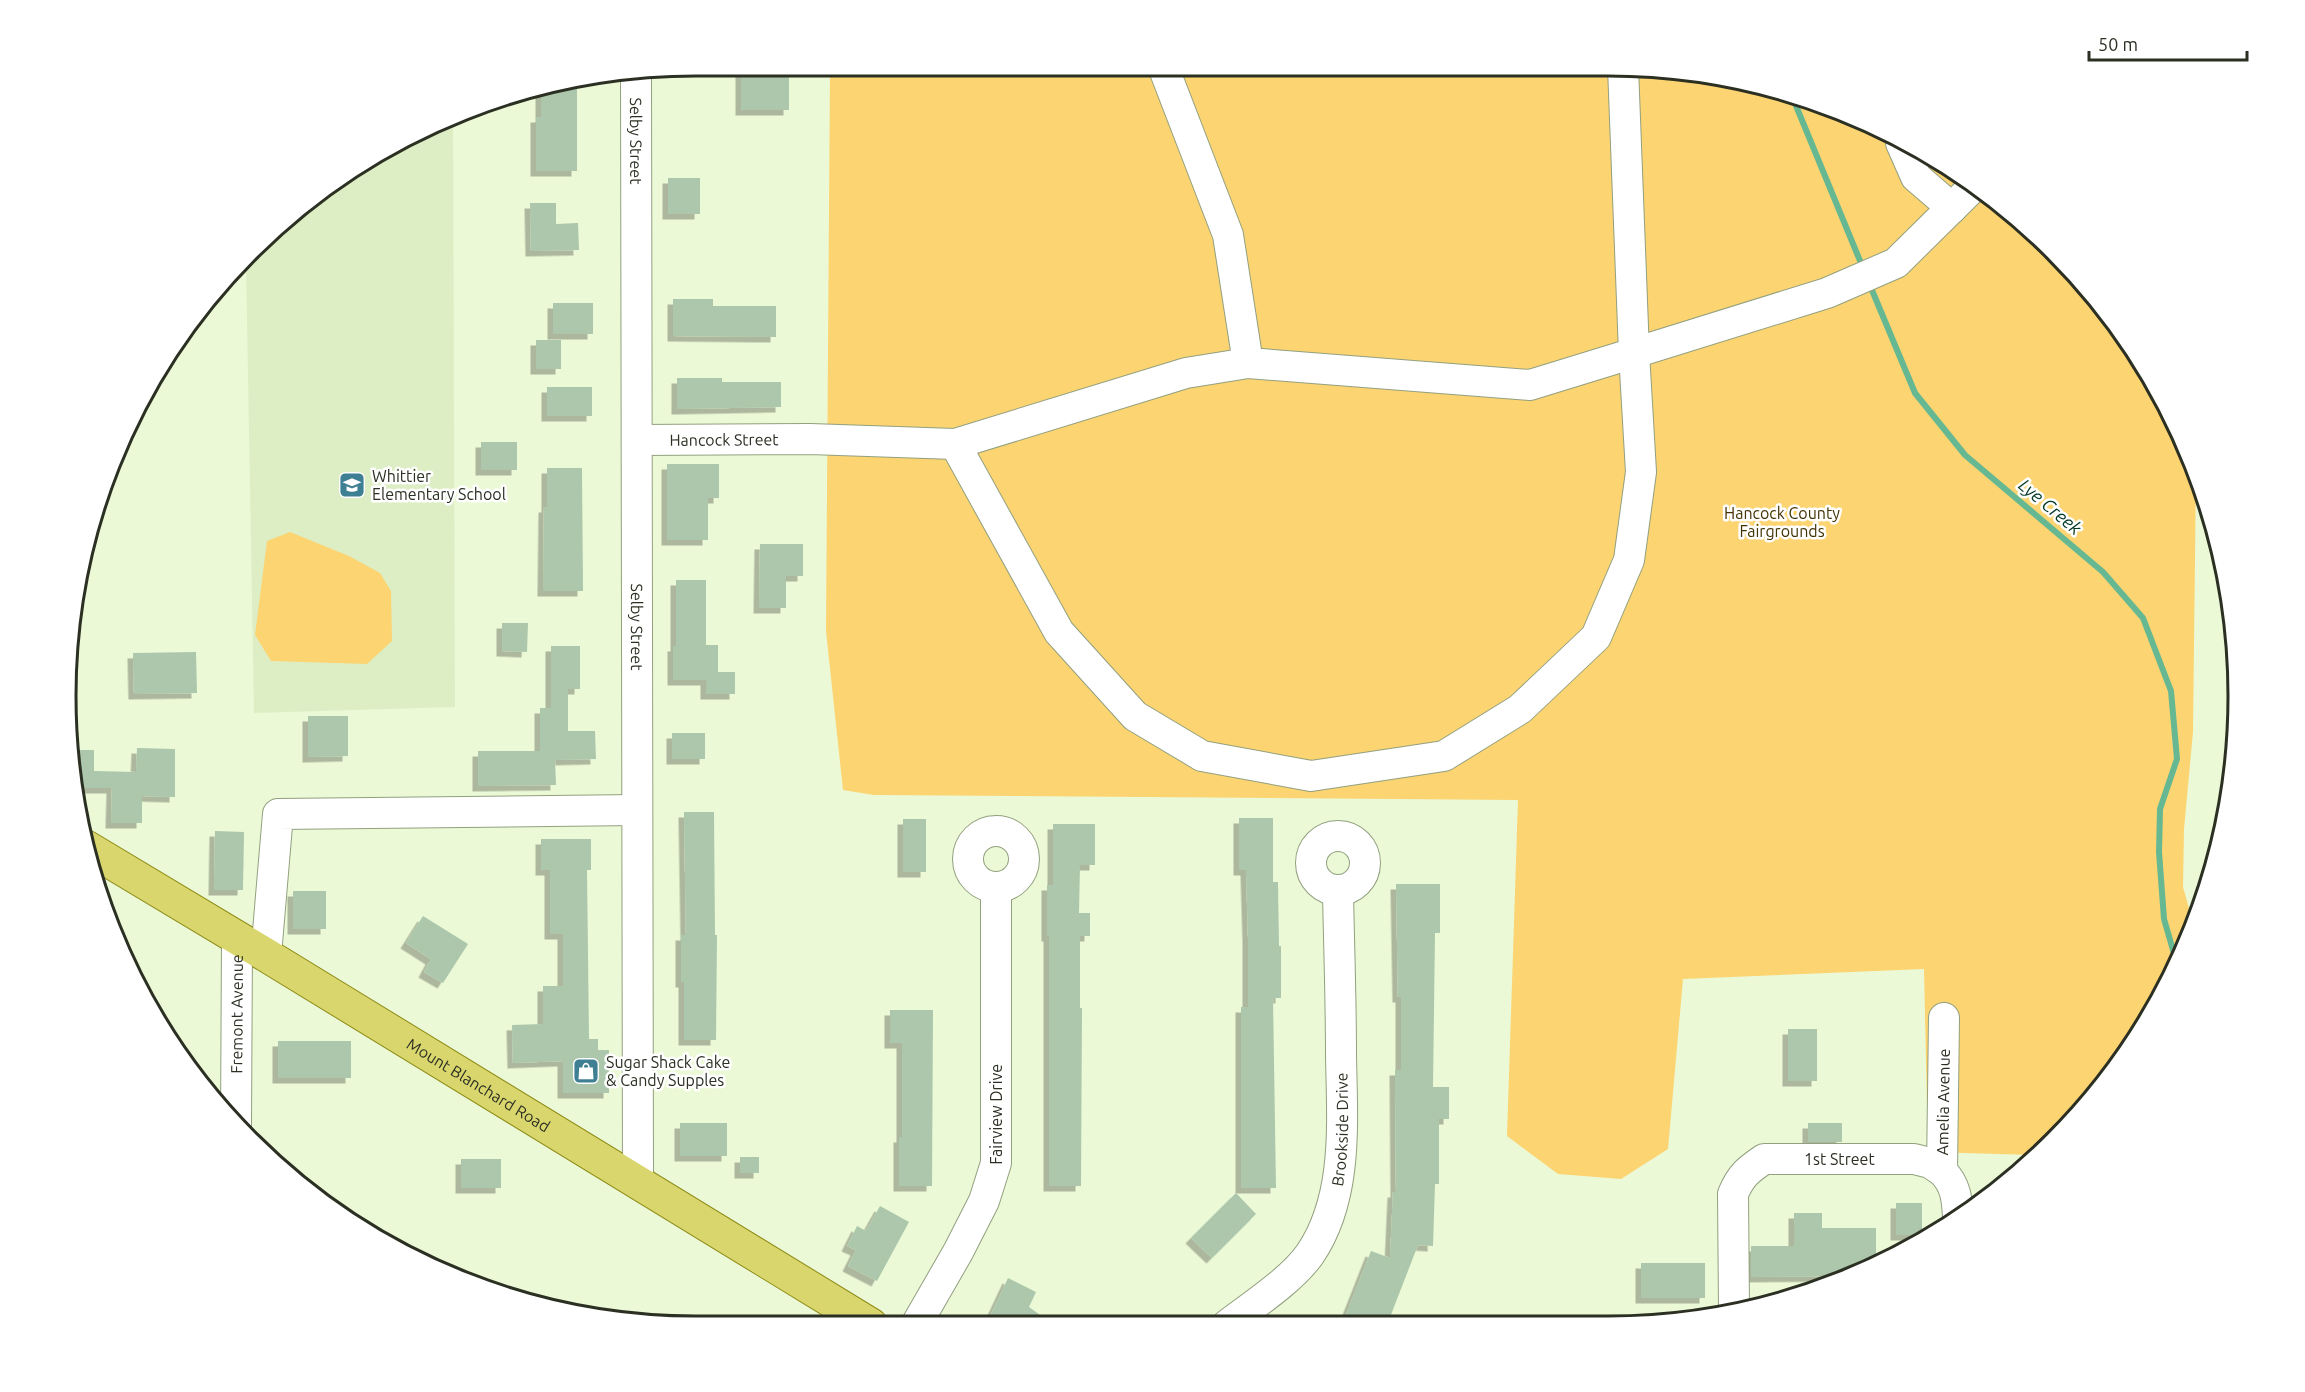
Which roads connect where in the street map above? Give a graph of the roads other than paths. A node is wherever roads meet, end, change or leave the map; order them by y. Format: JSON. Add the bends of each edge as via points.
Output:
{"nodes":[{"id":1,"x":1167,"y":76,"type":"edge"},
{"id":2,"x":1623,"y":77,"type":"edge"},
{"id":3,"x":636,"y":80,"type":"edge"},
{"id":4,"x":1904,"y":151,"type":"edge"},
{"id":5,"x":1968,"y":192,"type":"edge"},
{"id":6,"x":1952,"y":208,"type":"junction"},
{"id":7,"x":1634,"y":353,"type":"junction"},
{"id":8,"x":1248,"y":363,"type":"junction"},
{"id":9,"x":638,"y":440,"type":"junction"},
{"id":10,"x":955,"y":444,"type":"junction"},
{"id":11,"x":637,"y":810,"type":"junction"},
{"id":12,"x":98,"y":855,"type":"edge"},
{"id":13,"x":996,"y":887,"type":"dead end"},
{"id":14,"x":1338,"y":891,"type":"dead end"},
{"id":15,"x":237,"y":939,"type":"junction"},
{"id":16,"x":266,"y":955,"type":"junction"},
{"id":17,"x":1944,"y":1018,"type":"dead end"},
{"id":18,"x":237,"y":1112,"type":"edge"},
{"id":19,"x":1942,"y":1171,"type":"junction"},
{"id":20,"x":638,"y":1183,"type":"junction"},
{"id":21,"x":1957,"y":1208,"type":"edge"},
{"id":22,"x":1734,"y":1303,"type":"edge"},
{"id":23,"x":856,"y":1316,"type":"edge"},
{"id":24,"x":921,"y":1316,"type":"edge"},
{"id":25,"x":1238,"y":1316,"type":"edge"}],
"edges":[{"from":1,"to":8,"type":"street","via":[[1228,235]]},
{"from":2,"to":7,"type":"street"},
{"from":3,"to":9,"type":"street","name":"Selby Street"},
{"from":4,"to":6,"type":"street","via":[[1916,177]]},
{"from":5,"to":6,"type":"street","name":"Hancock Street"},
{"from":6,"to":7,"type":"street","name":"Hancock Street","via":[[1896,263],[1827,293]]},
{"from":7,"to":8,"type":"street","name":"Hancock Street","via":[[1530,385]]},
{"from":7,"to":10,"type":"street","via":[[1641,472],[1629,560],[1596,637],[1520,709],[1444,756],[1311,776],[1202,756],[1135,716],[1059,632]]},
{"from":8,"to":10,"type":"street","name":"Hancock Street","via":[[1186,373]]},
{"from":9,"to":10,"type":"street","name":"Hancock Street","via":[[810,439]]},
{"from":9,"to":11,"type":"street","name":"Selby Street"},
{"from":11,"to":16,"type":"street","via":[[278,814]]},
{"from":11,"to":20,"type":"street","name":"Selby Street"},
{"from":12,"to":15,"type":"main road","name":"Mount Blanchard Road"},
{"from":13,"to":24,"type":"street","name":"Fairview Drive","via":[[996,1163],[984,1201]]},
{"from":14,"to":25,"type":"street","name":"Brookside Drive","via":[[1342,1108],[1337,1184],[1329,1214],[1309,1256]]},
{"from":15,"to":16,"type":"main road","name":"Mount Blanchard Road"},
{"from":15,"to":18,"type":"street","name":"Fremont Avenue"},
{"from":16,"to":20,"type":"main road","name":"Mount Blanchard Road"},
{"from":17,"to":19,"type":"street","name":"Amelia Avenue"},
{"from":19,"to":21,"type":"street","name":"Amelia Avenue","via":[[1951,1179]]},
{"from":19,"to":22,"type":"street","name":"1st Street","via":[[1930,1163],[1914,1160],[1764,1159],[1740,1179],[1733,1194]]},
{"from":20,"to":23,"type":"main road","name":"Mount Blanchard Road"}]}
